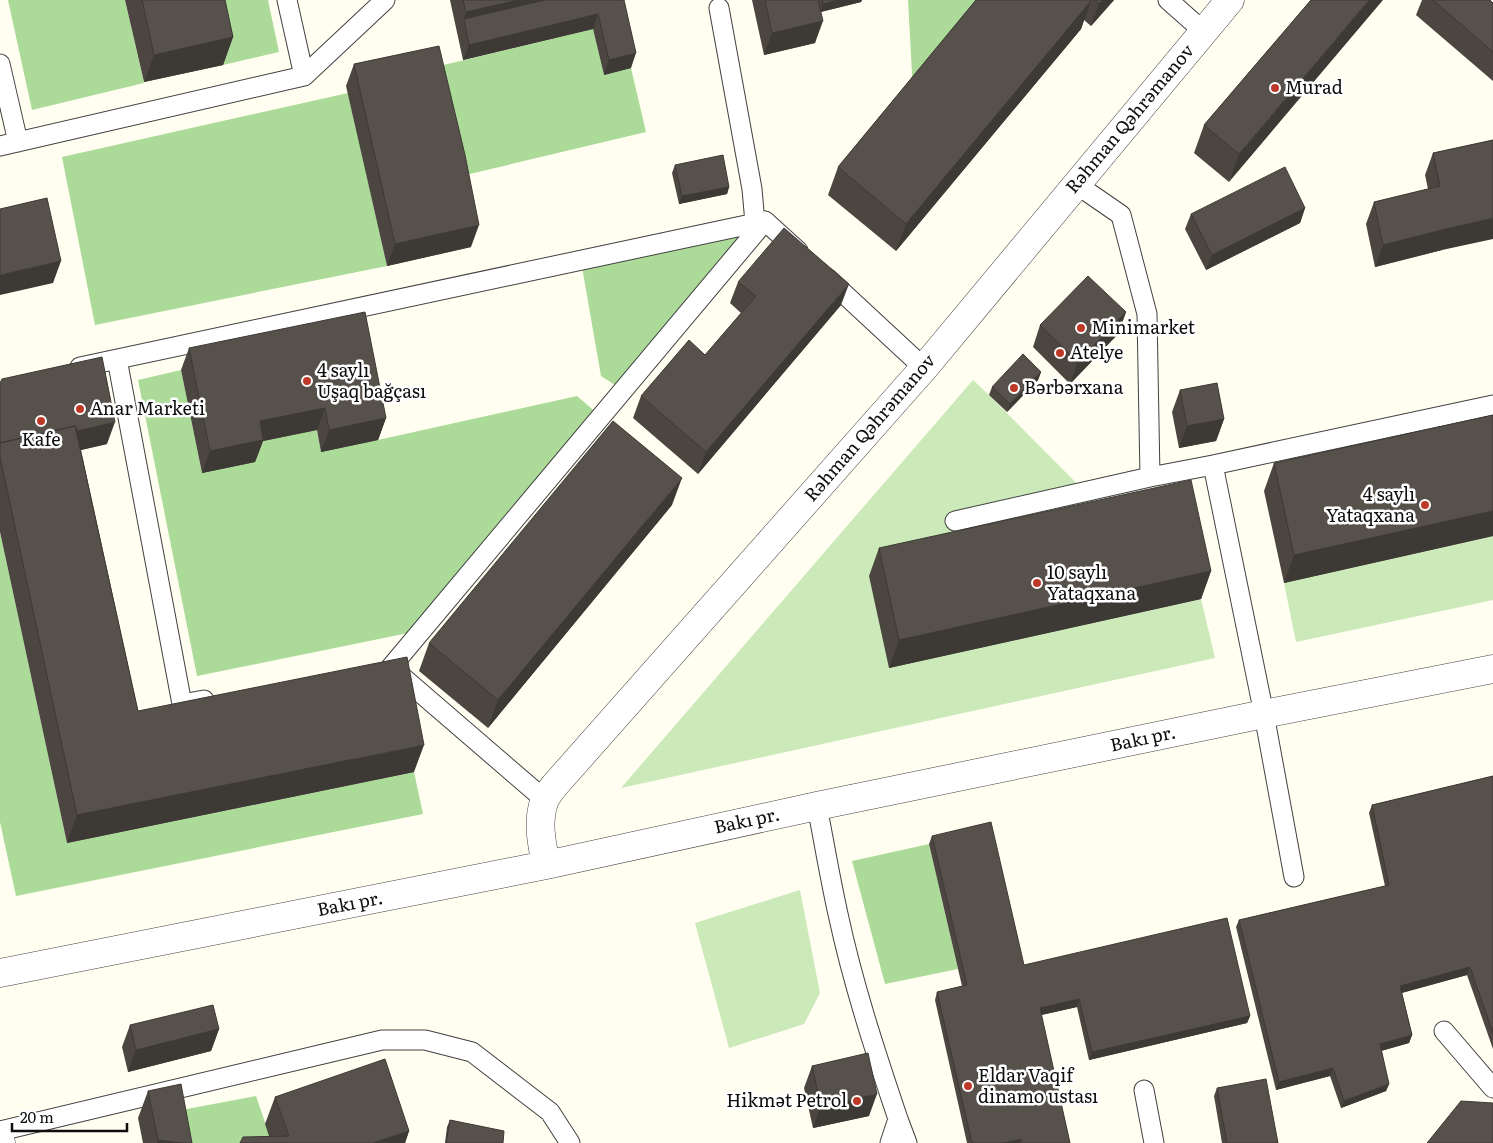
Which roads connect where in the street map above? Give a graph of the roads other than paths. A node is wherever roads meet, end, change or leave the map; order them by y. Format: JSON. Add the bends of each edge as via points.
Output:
{"nodes":[{"id":1,"x":288,"y":0,"type":"edge"},
{"id":2,"x":385,"y":0,"type":"edge"},
{"id":3,"x":1168,"y":0,"type":"edge"},
{"id":4,"x":1230,"y":0,"type":"edge"},
{"id":5,"x":719,"y":8,"type":"dead end"},
{"id":6,"x":1203,"y":31,"type":"junction"},
{"id":7,"x":0,"y":64,"type":"edge"},
{"id":8,"x":304,"y":76,"type":"junction"},
{"id":9,"x":9,"y":144,"type":"edge"},
{"id":10,"x":1076,"y":184,"type":"junction"},
{"id":11,"x":760,"y":222,"type":"junction"},
{"id":12,"x":117,"y":359,"type":"junction"},
{"id":13,"x":924,"y":368,"type":"junction"},
{"id":14,"x":58,"y":371,"type":"edge"},
{"id":15,"x":1493,"y":405,"type":"edge"},
{"id":16,"x":1213,"y":465,"type":"junction"},
{"id":17,"x":1150,"y":477,"type":"junction"},
{"id":18,"x":955,"y":521,"type":"dead end"},
{"id":19,"x":391,"y":667,"type":"junction"},
{"id":20,"x":1493,"y":669,"type":"edge"},
{"id":21,"x":372,"y":670,"type":"edge"},
{"id":22,"x":220,"y":698,"type":"edge"},
{"id":23,"x":1264,"y":714,"type":"junction"},
{"id":24,"x":545,"y":800,"type":"junction"},
{"id":25,"x":817,"y":806,"type":"junction"},
{"id":26,"x":546,"y":865,"type":"junction"},
{"id":27,"x":1294,"y":877,"type":"dead end"},
{"id":28,"x":0,"y":972,"type":"edge"},
{"id":29,"x":1444,"y":1031,"type":"dead end"},
{"id":30,"x":1493,"y":1088,"type":"edge"},
{"id":31,"x":1144,"y":1090,"type":"dead end"},
{"id":32,"x":898,"y":1119,"type":"junction"},
{"id":33,"x":0,"y":1130,"type":"edge"},
{"id":34,"x":570,"y":1143,"type":"edge"},
{"id":35,"x":890,"y":1143,"type":"edge"},
{"id":36,"x":907,"y":1143,"type":"edge"},
{"id":37,"x":1154,"y":1143,"type":"edge"}],
"edges":[{"from":1,"to":8,"type":"lane"},
{"from":2,"to":8,"type":"lane"},
{"from":3,"to":6,"type":"lane"},
{"from":4,"to":6,"type":"street","name":"Rəhman Qəhrəmanov"},
{"from":5,"to":11,"type":"lane"},
{"from":6,"to":10,"type":"street","name":"Rəhman Qəhrəmanov"},
{"from":7,"to":9,"type":"lane"},
{"from":8,"to":9,"type":"lane"},
{"from":10,"to":13,"type":"street","name":"Rəhman Qəhrəmanov"},
{"from":10,"to":17,"type":"lane","via":[[1122,215],[1145,305]]},
{"from":11,"to":12,"type":"lane"},
{"from":11,"to":13,"type":"lane"},
{"from":11,"to":19,"type":"lane"},
{"from":12,"to":14,"type":"lane"},
{"from":12,"to":22,"type":"lane","via":[[182,704]]},
{"from":13,"to":24,"type":"street","name":"Rəhman Qəhrəmanov"},
{"from":15,"to":16,"type":"lane"},
{"from":16,"to":17,"type":"lane"},
{"from":16,"to":23,"type":"lane"},
{"from":17,"to":18,"type":"lane"},
{"from":19,"to":21,"type":"lane"},
{"from":19,"to":24,"type":"lane"},
{"from":20,"to":23,"type":"street","name":"Bakı pr."},
{"from":23,"to":25,"type":"street","name":"Bakı pr."},
{"from":23,"to":27,"type":"lane"},
{"from":24,"to":26,"type":"street","name":"Rəhman Qəhrəmanov","via":[[540,816]]},
{"from":25,"to":26,"type":"street","name":"Bakı pr."},
{"from":25,"to":32,"type":"lane","via":[[849,959]]},
{"from":26,"to":28,"type":"street","name":"Bakı pr."},
{"from":29,"to":30,"type":"lane"},
{"from":31,"to":37,"type":"lane"},
{"from":32,"to":35,"type":"lane"},
{"from":32,"to":36,"type":"lane"},
{"from":33,"to":34,"type":"lane","via":[[382,1040],[425,1040],[472,1052],[550,1112]]}]}
